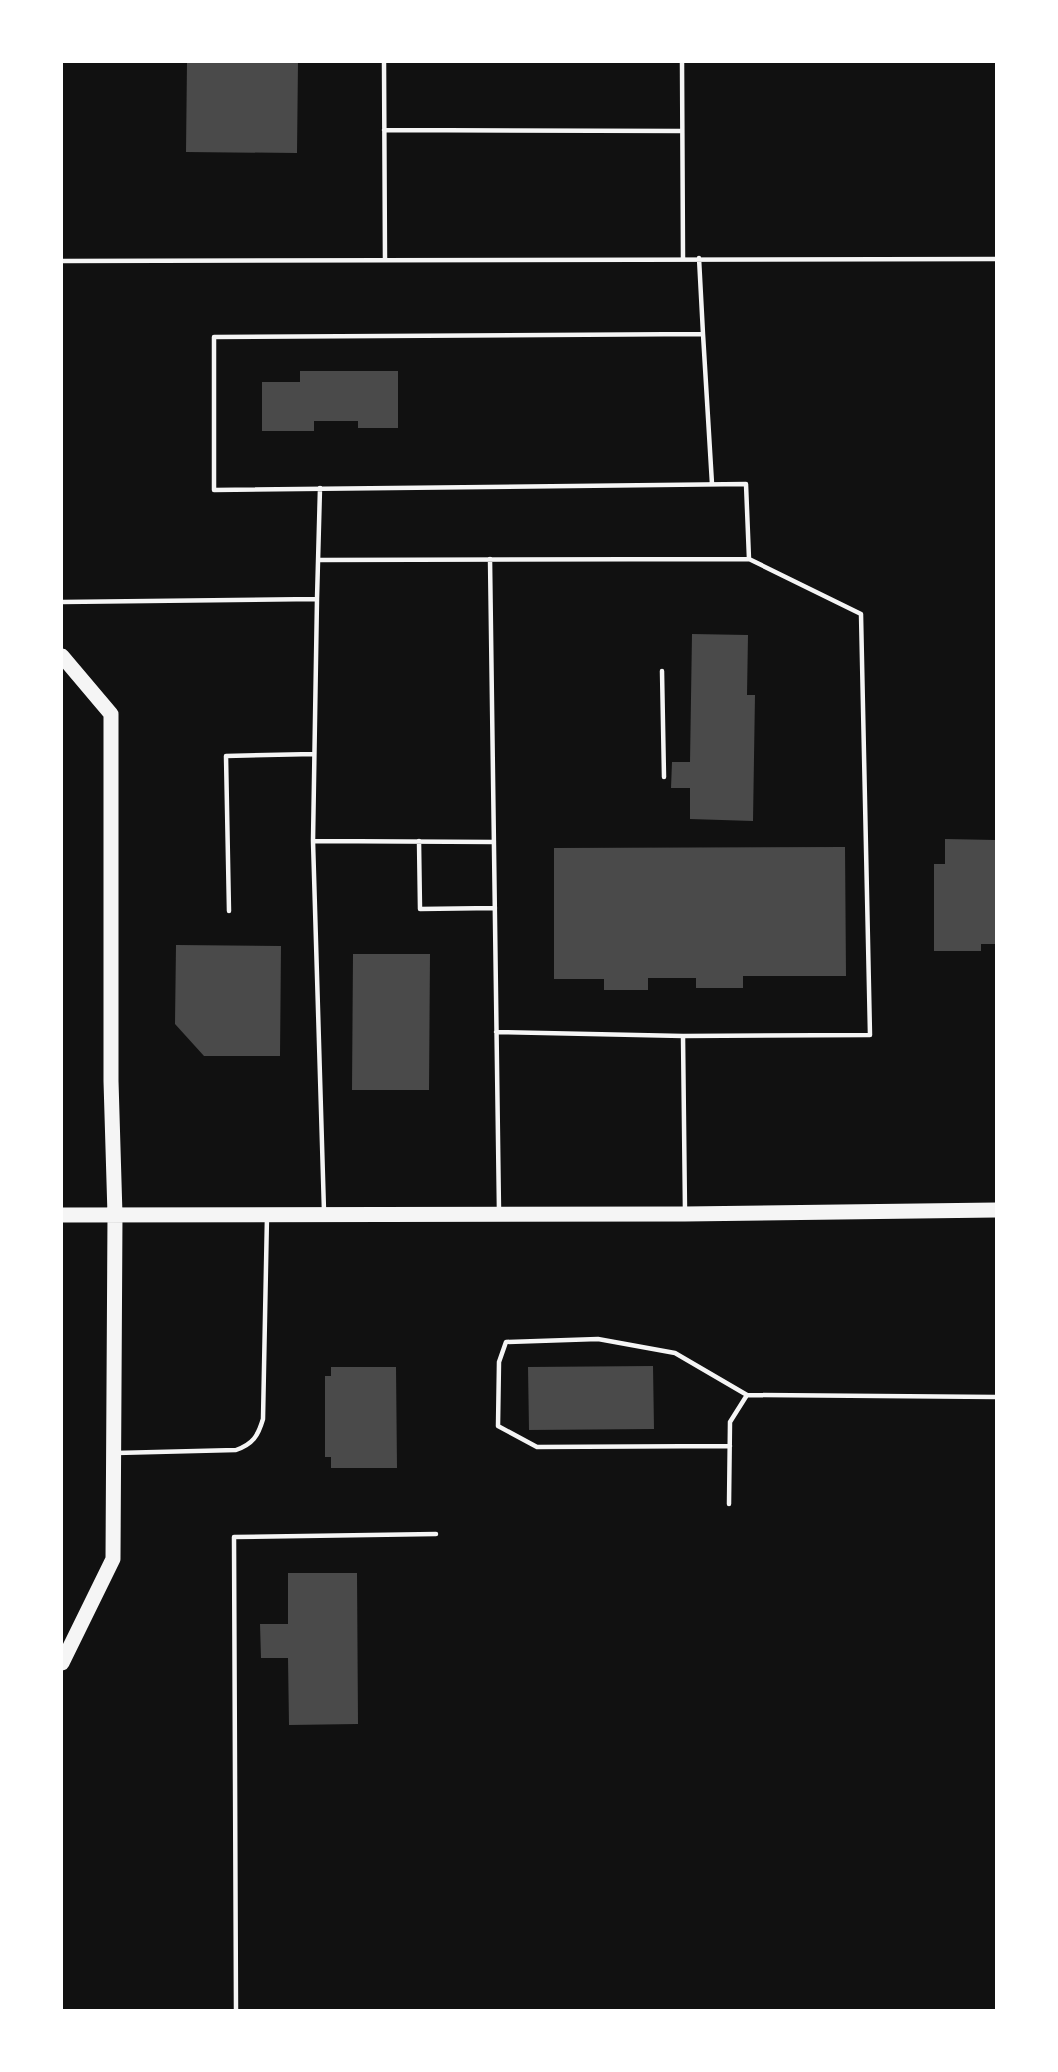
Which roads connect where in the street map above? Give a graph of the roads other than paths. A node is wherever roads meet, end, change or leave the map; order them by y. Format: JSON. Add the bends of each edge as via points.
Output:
{"nodes":[{"id":1,"x":384,"y":62,"type":"edge"},
{"id":2,"x":682,"y":62,"type":"edge"},
{"id":3,"x":384,"y":130,"type":"junction"},
{"id":4,"x":682,"y":131,"type":"junction"},
{"id":5,"x":683,"y":258,"type":"junction"},
{"id":6,"x":699,"y":258,"type":"junction"},
{"id":7,"x":996,"y":259,"type":"edge"},
{"id":8,"x":385,"y":260,"type":"junction"},
{"id":9,"x":62,"y":261,"type":"edge"},
{"id":10,"x":703,"y":334,"type":"junction"},
{"id":11,"x":712,"y":484,"type":"junction"},
{"id":12,"x":320,"y":488,"type":"junction"},
{"id":13,"x":749,"y":558,"type":"junction"},
{"id":14,"x":490,"y":559,"type":"junction"},
{"id":15,"x":319,"y":560,"type":"junction"},
{"id":16,"x":317,"y":599,"type":"junction"},
{"id":17,"x":62,"y":602,"type":"edge"},
{"id":18,"x":62,"y":656,"type":"edge"},
{"id":19,"x":662,"y":671,"type":"dead end"},
{"id":20,"x":314,"y":754,"type":"junction"},
{"id":21,"x":664,"y":777,"type":"dead end"},
{"id":22,"x":313,"y":841,"type":"junction"},
{"id":23,"x":419,"y":841,"type":"junction"},
{"id":24,"x":494,"y":842,"type":"junction"},
{"id":25,"x":495,"y":908,"type":"junction"},
{"id":26,"x":229,"y":910,"type":"dead end"},
{"id":27,"x":496,"y":1032,"type":"junction"},
{"id":28,"x":683,"y":1036,"type":"junction"},
{"id":29,"x":996,"y":1210,"type":"edge"},
{"id":30,"x":499,"y":1213,"type":"junction"},
{"id":31,"x":324,"y":1214,"type":"junction"},
{"id":32,"x":685,"y":1214,"type":"junction"},
{"id":33,"x":62,"y":1215,"type":"edge"},
{"id":34,"x":115,"y":1215,"type":"junction"},
{"id":35,"x":267,"y":1215,"type":"junction"},
{"id":36,"x":747,"y":1395,"type":"junction"},
{"id":37,"x":996,"y":1397,"type":"edge"},
{"id":38,"x":730,"y":1446,"type":"junction"},
{"id":39,"x":114,"y":1454,"type":"junction"},
{"id":40,"x":729,"y":1504,"type":"dead end"},
{"id":41,"x":436,"y":1534,"type":"dead end"},
{"id":42,"x":62,"y":1663,"type":"edge"},
{"id":43,"x":236,"y":2010,"type":"edge"}],
"edges":[{"from":1,"to":3,"type":"lane"},
{"from":2,"to":4,"type":"lane"},
{"from":3,"to":4,"type":"lane"},
{"from":3,"to":8,"type":"lane"},
{"from":4,"to":5,"type":"lane"},
{"from":5,"to":6,"type":"lane"},
{"from":5,"to":8,"type":"lane"},
{"from":6,"to":7,"type":"lane"},
{"from":6,"to":10,"type":"lane"},
{"from":8,"to":9,"type":"lane"},
{"from":10,"to":11,"type":"lane"},
{"from":10,"to":12,"type":"lane","via":[[214,337],[214,490]]},
{"from":11,"to":12,"type":"lane"},
{"from":11,"to":13,"type":"lane","via":[[746,484]]},
{"from":12,"to":15,"type":"lane"},
{"from":13,"to":14,"type":"lane"},
{"from":13,"to":28,"type":"lane","via":[[861,614],[870,1035]]},
{"from":14,"to":15,"type":"lane"},
{"from":14,"to":24,"type":"lane"},
{"from":15,"to":16,"type":"lane"},
{"from":16,"to":17,"type":"lane"},
{"from":16,"to":20,"type":"lane"},
{"from":18,"to":34,"type":"main road","via":[[111,714]]},
{"from":19,"to":21,"type":"lane"},
{"from":20,"to":22,"type":"lane"},
{"from":20,"to":26,"type":"lane","via":[[226,756]]},
{"from":22,"to":23,"type":"lane"},
{"from":22,"to":31,"type":"lane"},
{"from":23,"to":24,"type":"lane"},
{"from":23,"to":25,"type":"lane","via":[[420,909]]},
{"from":24,"to":25,"type":"lane"},
{"from":25,"to":27,"type":"lane"},
{"from":27,"to":28,"type":"lane"},
{"from":27,"to":30,"type":"lane"},
{"from":28,"to":32,"type":"lane"},
{"from":29,"to":32,"type":"main road"},
{"from":30,"to":31,"type":"main road"},
{"from":30,"to":32,"type":"main road"},
{"from":31,"to":35,"type":"main road"},
{"from":33,"to":34,"type":"main road"},
{"from":34,"to":35,"type":"main road"},
{"from":34,"to":39,"type":"main road"},
{"from":35,"to":39,"type":"lane","via":[[263,1419],[259,1433],[249,1446],[236,1450]]},
{"from":36,"to":37,"type":"lane"},
{"from":36,"to":38,"type":"lane","via":[[730,1422]]},
{"from":36,"to":38,"type":"lane","via":[[675,1353],[598,1339],[506,1342],[499,1362],[498,1426],[537,1447]]},
{"from":38,"to":40,"type":"lane"},
{"from":39,"to":42,"type":"main road","via":[[113,1559]]},
{"from":41,"to":43,"type":"lane","via":[[234,1537]]}]}
